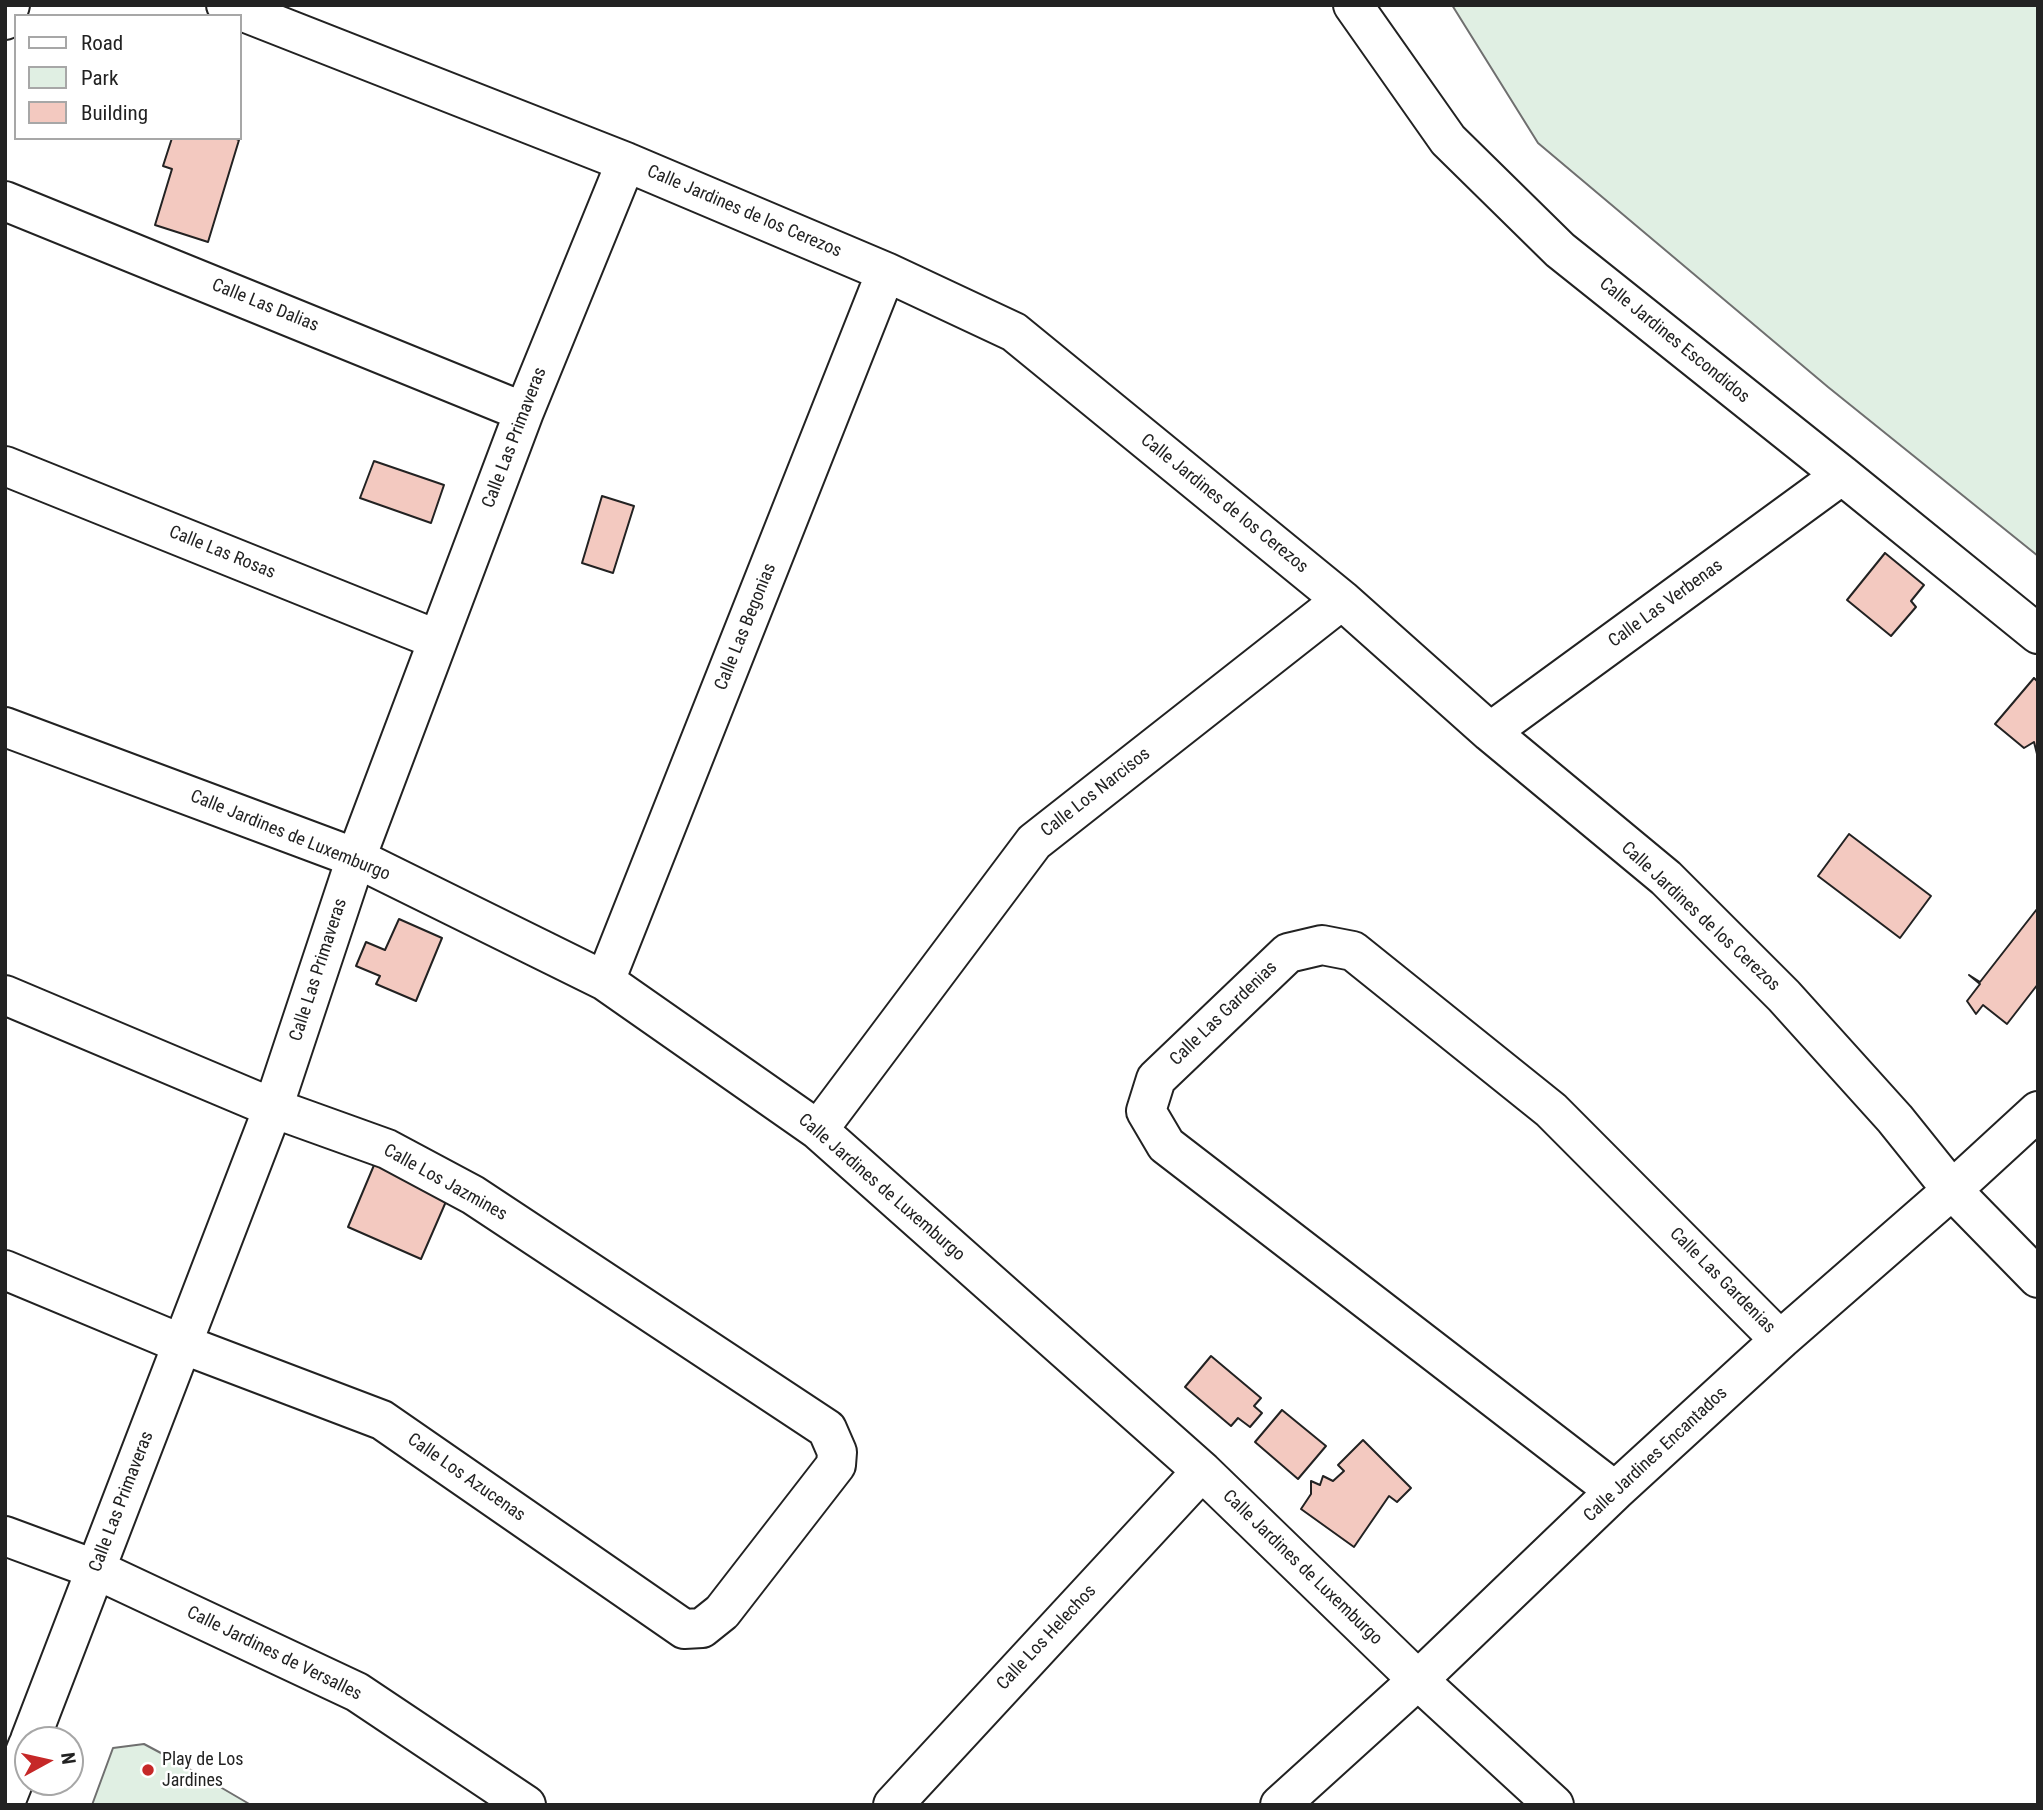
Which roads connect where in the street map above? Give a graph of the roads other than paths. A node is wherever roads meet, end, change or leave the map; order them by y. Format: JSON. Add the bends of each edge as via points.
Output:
{"nodes":[{"id":1,"x":10,"y":5,"type":"edge"},
{"id":2,"x":226,"y":5,"type":"edge"},
{"id":3,"x":1353,"y":5,"type":"edge"},
{"id":4,"x":5,"y":20,"type":"edge"},
{"id":5,"x":626,"y":162,"type":"junction"},
{"id":6,"x":5,"y":201,"type":"edge"},
{"id":7,"x":886,"y":272,"type":"junction"},
{"id":8,"x":524,"y":412,"type":"junction"},
{"id":9,"x":5,"y":466,"type":"edge"},
{"id":10,"x":1842,"y":475,"type":"junction"},
{"id":11,"x":1342,"y":600,"type":"junction"},
{"id":12,"x":2038,"y":634,"type":"edge"},
{"id":13,"x":438,"y":640,"type":"junction"},
{"id":14,"x":5,"y":727,"type":"edge"},
{"id":15,"x":1490,"y":732,"type":"junction"},
{"id":16,"x":356,"y":858,"type":"junction"},
{"id":17,"x":605,"y":981,"type":"junction"},
{"id":18,"x":5,"y":995,"type":"edge"},
{"id":19,"x":273,"y":1108,"type":"junction"},
{"id":20,"x":2038,"y":1111,"type":"edge"},
{"id":21,"x":818,"y":1130,"type":"junction"},
{"id":22,"x":1952,"y":1190,"type":"junction"},
{"id":23,"x":5,"y":1270,"type":"edge"},
{"id":24,"x":2038,"y":1278,"type":"edge"},
{"id":25,"x":1780,"y":1340,"type":"junction"},
{"id":26,"x":182,"y":1344,"type":"junction"},
{"id":27,"x":836,"y":1452,"type":"joint"},
{"id":28,"x":1202,"y":1471,"type":"junction"},
{"id":29,"x":1615,"y":1491,"type":"junction"},
{"id":30,"x":5,"y":1536,"type":"edge"},
{"id":31,"x":97,"y":1570,"type":"junction"},
{"id":32,"x":1418,"y":1680,"type":"junction"},
{"id":33,"x":36,"y":1726,"type":"edge"},
{"id":34,"x":14,"y":1780,"type":"edge"},
{"id":35,"x":5,"y":1803,"type":"edge"},
{"id":36,"x":526,"y":1805,"type":"edge"},
{"id":37,"x":893,"y":1805,"type":"edge"},
{"id":38,"x":1280,"y":1805,"type":"edge"},
{"id":39,"x":1554,"y":1805,"type":"edge"}],
"edges":[{"from":1,"to":4,"type":"street"},
{"from":2,"to":5,"type":"street","name":"Calle Jardines de los Cerezos"},
{"from":3,"to":10,"type":"street","name":"Calle Jardines Escondidos","via":[[1448,140],[1560,250]]},
{"from":5,"to":7,"type":"street","name":"Calle Jardines de los Cerezos"},
{"from":5,"to":8,"type":"street","name":"Calle Las Primaveras"},
{"from":6,"to":8,"type":"street","name":"Calle Las Dalias"},
{"from":7,"to":11,"type":"street","name":"Calle Jardines de los Cerezos","via":[[1014,332]]},
{"from":7,"to":17,"type":"street","name":"Calle Las Begonias"},
{"from":8,"to":13,"type":"street","name":"Calle Las Primaveras"},
{"from":9,"to":13,"type":"street","name":"Calle Las Rosas"},
{"from":10,"to":12,"type":"street","name":"Calle Jardines Escondidos"},
{"from":10,"to":15,"type":"street","name":"Calle Las Verbenas"},
{"from":11,"to":15,"type":"street","name":"Calle Jardines de los Cerezos"},
{"from":11,"to":21,"type":"street","name":"Calle Los Narcisos","via":[[1034,842]]},
{"from":13,"to":16,"type":"street","name":"Calle Las Primaveras"},
{"from":14,"to":16,"type":"street","name":"Calle Jardines de Luxemburgo"},
{"from":15,"to":22,"type":"street","name":"Calle Jardines de los Cerezos","via":[[1666,878],[1793,1006]]},
{"from":16,"to":17,"type":"street","name":"Calle Jardines de Luxemburgo"},
{"from":16,"to":19,"type":"street","name":"Calle Las Primaveras"},
{"from":17,"to":21,"type":"street","name":"Calle Jardines de Luxemburgo"},
{"from":18,"to":19,"type":"street","name":"Calle Los Jazmines"},
{"from":19,"to":26,"type":"street","name":"Calle Las Primaveras"},
{"from":19,"to":27,"type":"street","name":"Calle Los Jazmines","via":[[387,1149],[473,1195],[827,1429]]},
{"from":20,"to":22,"type":"street","name":"Calle Jardines Encantados"},
{"from":21,"to":28,"type":"street","name":"Calle Jardines de Luxemburgo"},
{"from":22,"to":24,"type":"street","name":"Calle Jardines de los Cerezos"},
{"from":22,"to":25,"type":"street","name":"Calle Jardines Encantados"},
{"from":23,"to":26,"type":"street","name":"Calle Los Azucenas"},
{"from":25,"to":29,"type":"street","name":"Calle Jardines Encantados"},
{"from":25,"to":29,"type":"street","name":"Calle Las Gardenias","via":[[1551,1110],[1353,951],[1322,945],[1288,953],[1156,1079],[1146,1111],[1166,1145]]},
{"from":26,"to":27,"type":"street","name":"Calle Los Azucenas","via":[[382,1420],[684,1629],[702,1628],[722,1612],[836,1465]]},
{"from":26,"to":31,"type":"street","name":"Calle Las Primaveras"},
{"from":28,"to":32,"type":"street","name":"Calle Jardines de Luxemburgo"},
{"from":28,"to":37,"type":"street","name":"Calle Los Helechos"},
{"from":29,"to":32,"type":"street","name":"Calle Jardines Encantados"},
{"from":30,"to":31,"type":"street","name":"Calle Jardines de Versalles"},
{"from":31,"to":33,"type":"street","name":"Calle Las Primaveras"},
{"from":31,"to":36,"type":"street","name":"Calle Jardines de Versalles","via":[[358,1692]]},
{"from":32,"to":38,"type":"street","name":"Calle Jardines Encantados"},
{"from":32,"to":39,"type":"street","name":"Calle Jardines de Luxemburgo"},
{"from":34,"to":35,"type":"street"}]}
